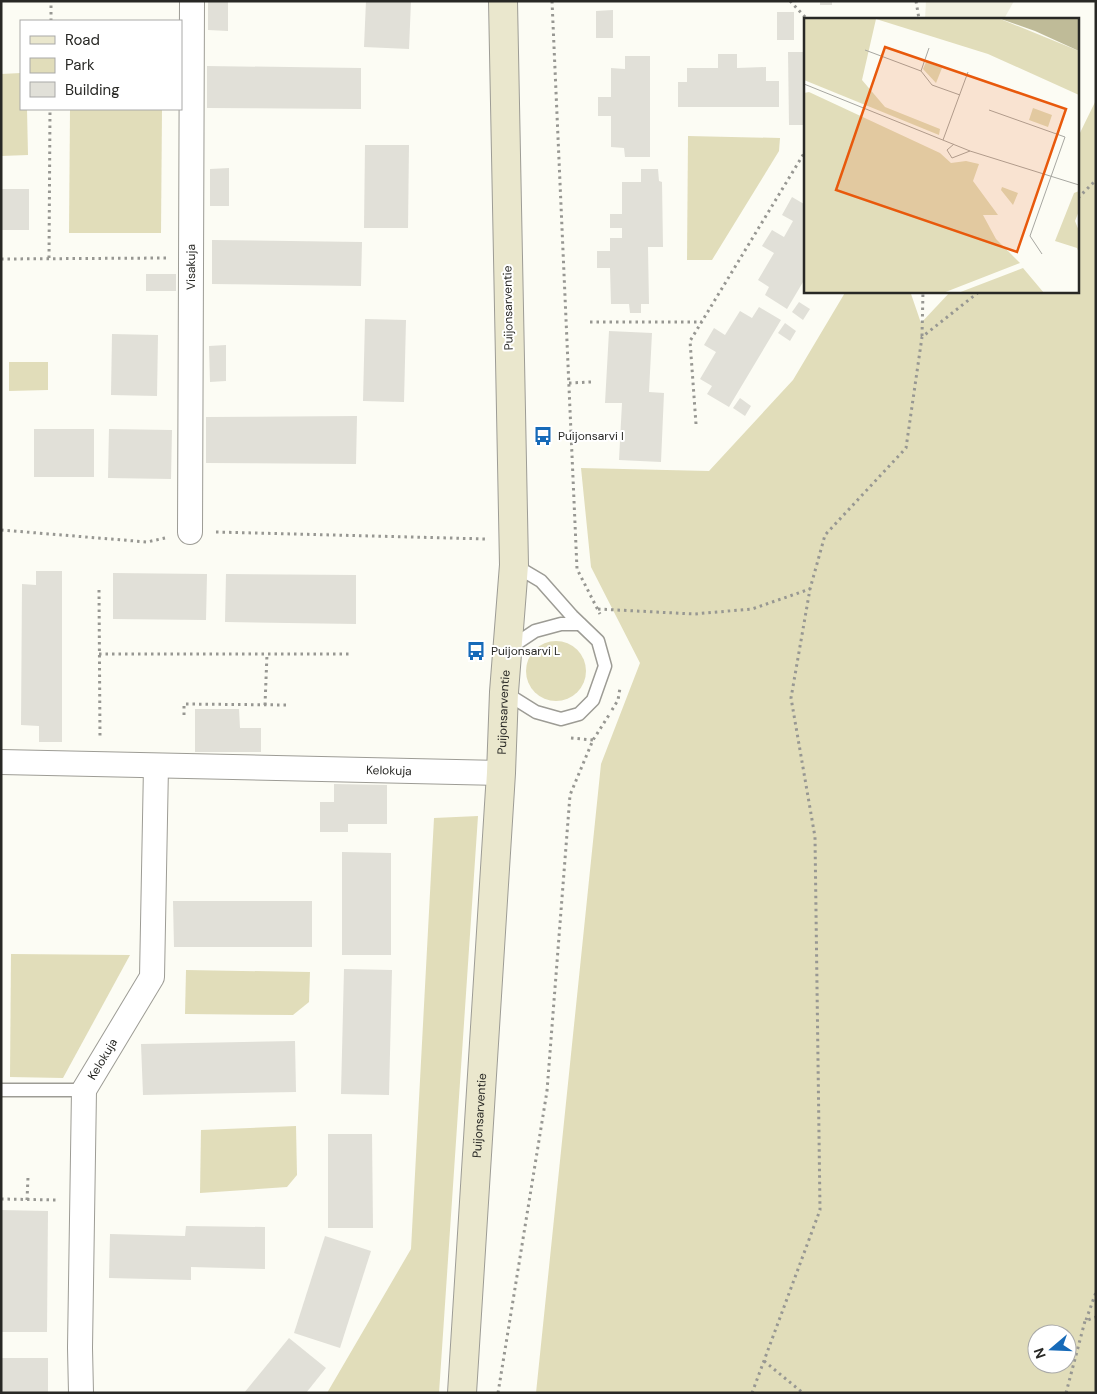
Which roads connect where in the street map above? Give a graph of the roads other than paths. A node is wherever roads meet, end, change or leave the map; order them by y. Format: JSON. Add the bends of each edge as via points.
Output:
{"nodes":[{"id":1,"x":192,"y":1,"type":"edge"},
{"id":2,"x":503,"y":1,"type":"edge"},
{"id":3,"x":190,"y":532,"type":"road end"},
{"id":4,"x":514,"y":565,"type":"junction"},
{"id":5,"x":580,"y":624,"type":"junction"},
{"id":6,"x":506,"y":650,"type":"junction"},
{"id":7,"x":504,"y":692,"type":"junction"},
{"id":8,"x":1,"y":762,"type":"edge"},
{"id":9,"x":156,"y":766,"type":"junction"},
{"id":10,"x":501,"y":773,"type":"junction"},
{"id":11,"x":1,"y":1090,"type":"edge"},
{"id":12,"x":84,"y":1090,"type":"junction"},
{"id":13,"x":82,"y":1393,"type":"edge"},
{"id":14,"x":462,"y":1393,"type":"edge"}],
"edges":[{"from":1,"to":3,"type":"street","name":"Visakuja"},
{"from":2,"to":4,"type":"main road","name":"Puijonsarventie"},
{"from":4,"to":5,"type":"lane","via":[[541,581]]},
{"from":4,"to":6,"type":"main road","name":"Puijonsarventie"},
{"from":5,"to":6,"type":"lane","via":[[561,624],[536,631]]},
{"from":5,"to":7,"type":"lane","via":[[598,641],[605,666],[593,700],[579,714],[561,720],[536,712]]},
{"from":6,"to":7,"type":"main road","name":"Puijonsarventie"},
{"from":7,"to":10,"type":"main road","name":"Puijonsarventie"},
{"from":8,"to":9,"type":"street","name":"Kelokuja"},
{"from":9,"to":10,"type":"street","name":"Kelokuja"},
{"from":9,"to":12,"type":"street","name":"Kelokuja","via":[[152,977]]},
{"from":10,"to":14,"type":"main road","name":"Puijonsarventie"},
{"from":11,"to":12,"type":"lane"},
{"from":12,"to":13,"type":"street","name":"Kelokuja"}]}
